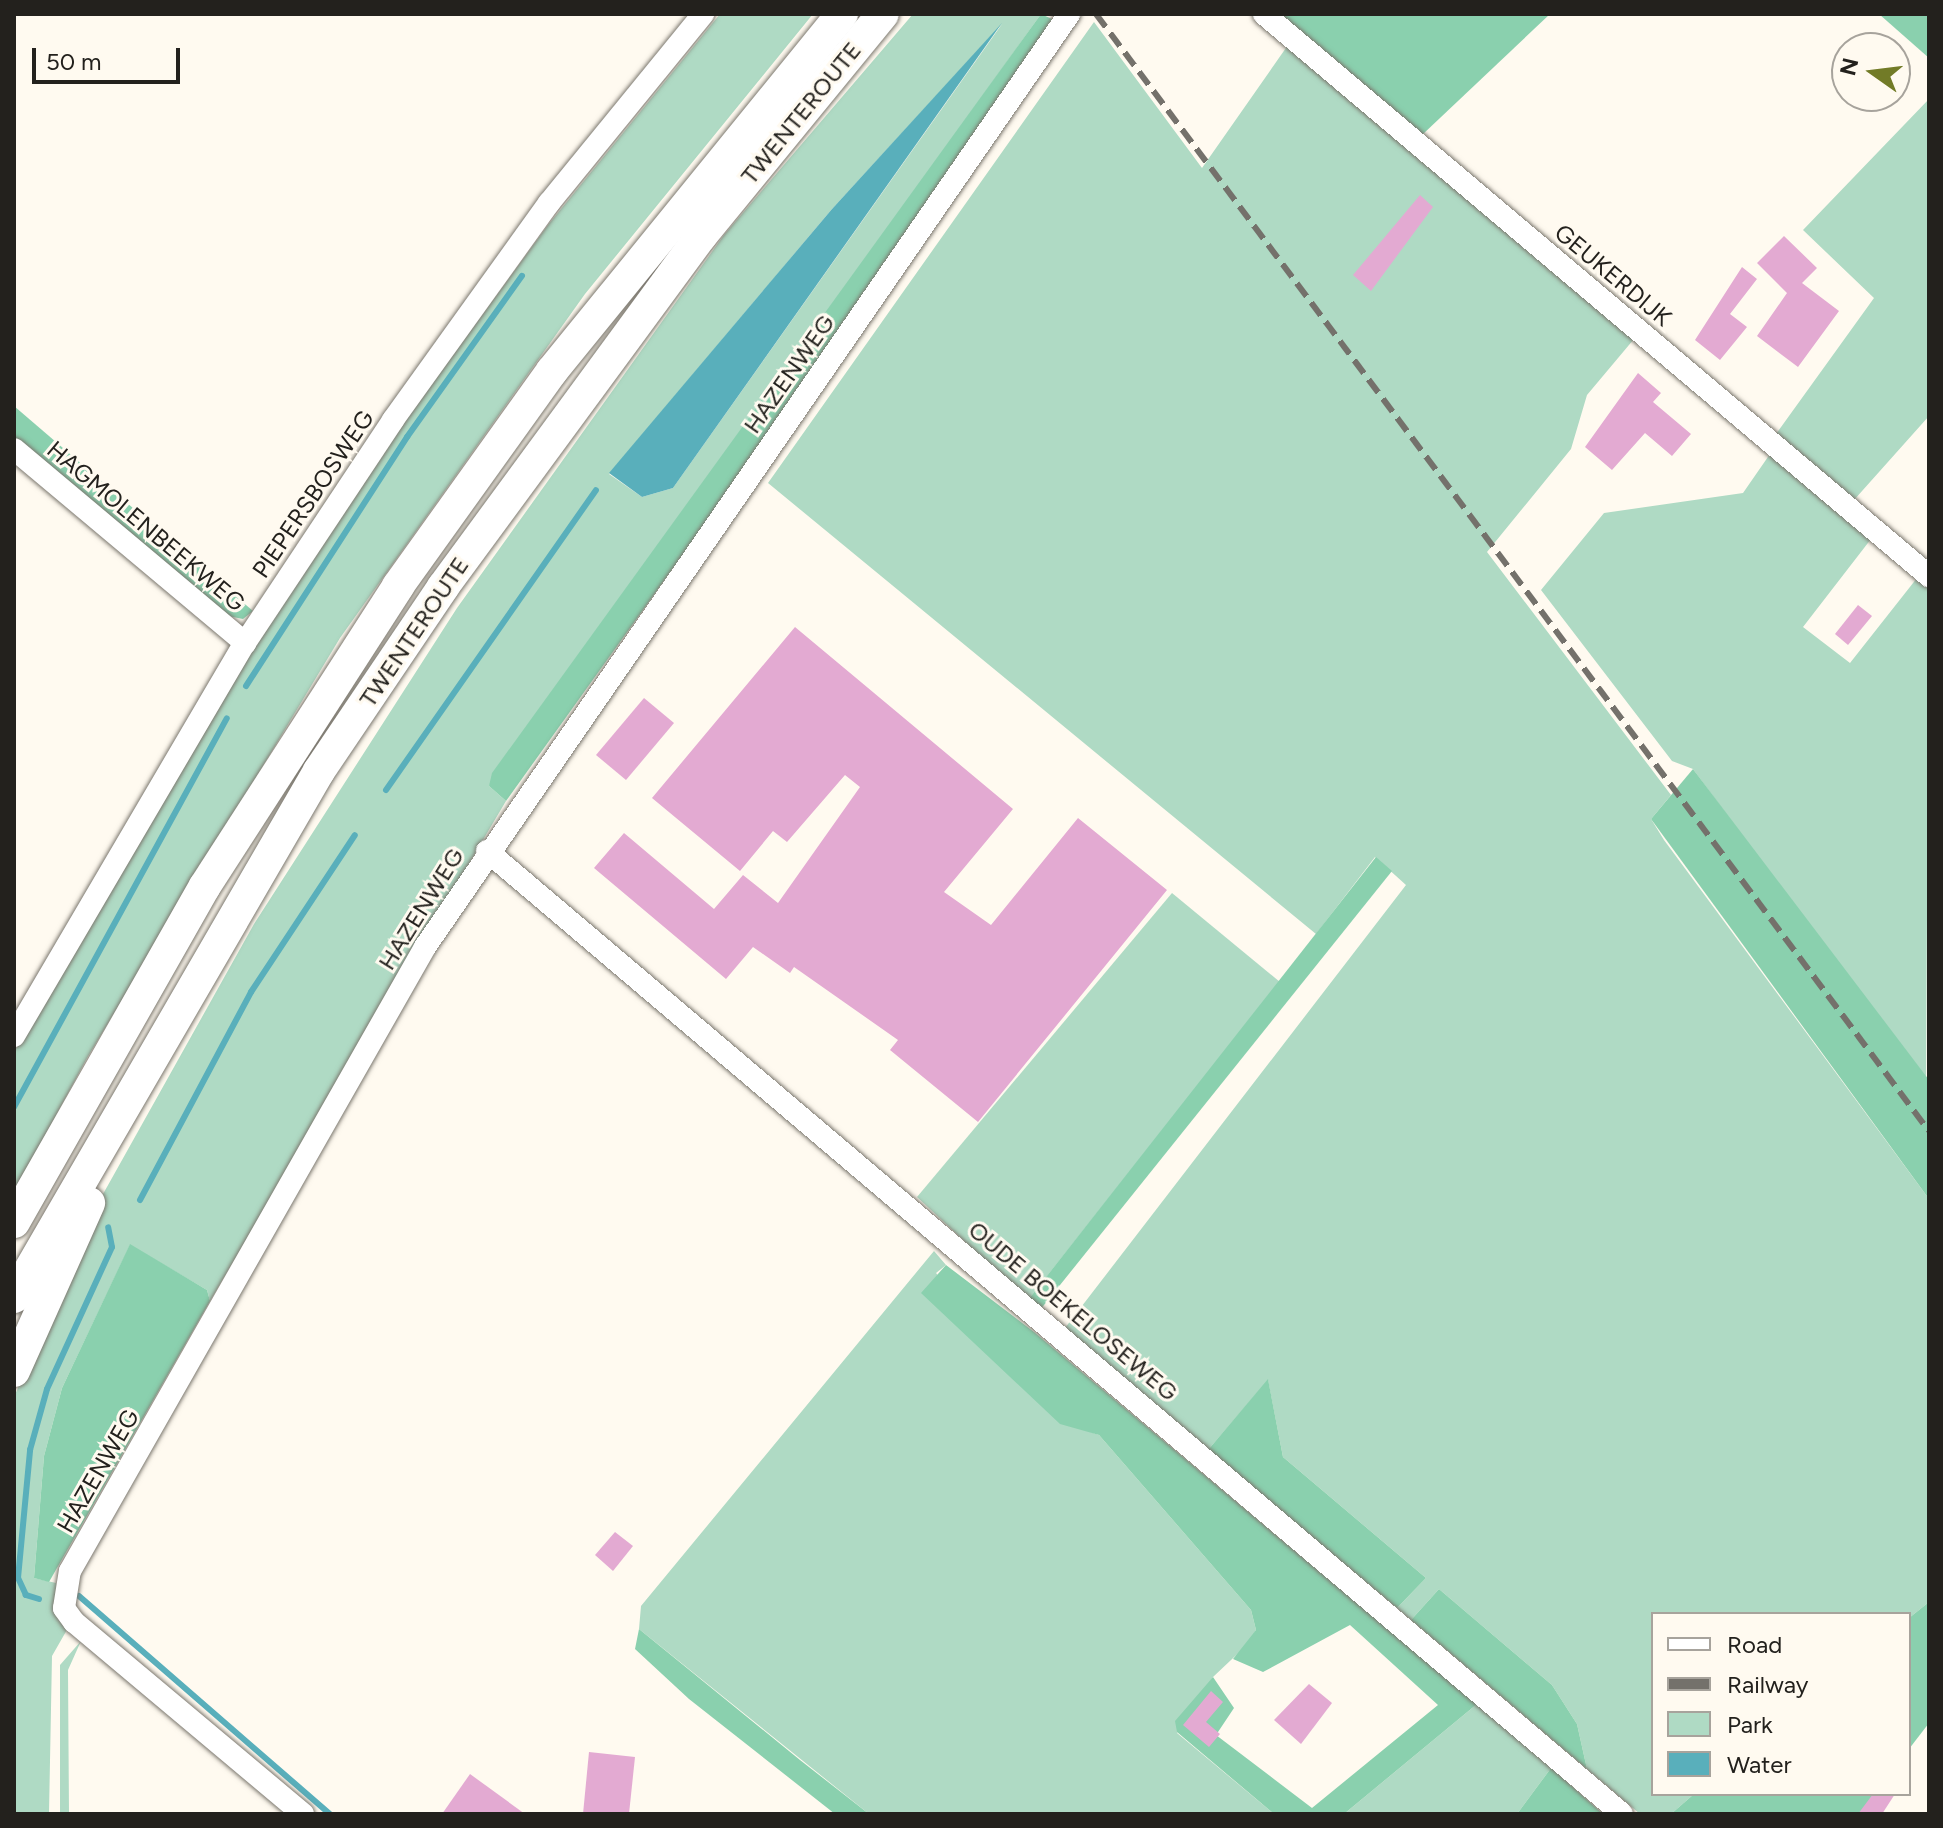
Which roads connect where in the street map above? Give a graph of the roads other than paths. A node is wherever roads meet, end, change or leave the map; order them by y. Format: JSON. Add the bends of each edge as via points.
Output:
{"nodes":[{"id":1,"x":703,"y":14,"type":"edge"},
{"id":2,"x":842,"y":14,"type":"edge"},
{"id":3,"x":883,"y":14,"type":"edge"},
{"id":4,"x":1069,"y":14,"type":"edge"},
{"id":5,"x":1264,"y":14,"type":"edge"},
{"id":6,"x":14,"y":449,"type":"edge"},
{"id":7,"x":1929,"y":576,"type":"edge"},
{"id":8,"x":245,"y":643,"type":"junction"},
{"id":9,"x":487,"y":851,"type":"junction"},
{"id":10,"x":167,"y":1023,"type":"junction"},
{"id":11,"x":14,"y":1036,"type":"edge"},
{"id":12,"x":14,"y":1222,"type":"edge"},
{"id":13,"x":14,"y":1297,"type":"edge"},
{"id":14,"x":14,"y":1371,"type":"edge"},
{"id":15,"x":303,"y":1814,"type":"edge"},
{"id":16,"x":1622,"y":1814,"type":"edge"}],
"edges":[{"from":1,"to":8,"type":"street","name":"PIEPERSBOSWEG","via":[[549,203]]},
{"from":2,"to":12,"type":"highway","name":"TWENTEROUTE","via":[[552,371],[398,586],[205,886]]},
{"from":3,"to":10,"type":"highway","name":"TWENTEROUTE","via":[[701,236],[520,478],[319,771]]},
{"from":4,"to":9,"type":"street","name":"HAZENWEG"},
{"from":5,"to":7,"type":"street","name":"GEUKERDIJK"},
{"from":6,"to":8,"type":"street","name":"HAGMOLENBEEKWEG"},
{"from":8,"to":11,"type":"street","name":"PIEPERSBOSWEG"},
{"from":9,"to":15,"type":"street","name":"HAZENWEG","via":[[425,947],[62,1591],[74,1622]]},
{"from":9,"to":16,"type":"street","name":"OUDE BOEKELOSEWEG"},
{"from":10,"to":13,"type":"highway","name":"TWENTEROUTE"},
{"from":10,"to":14,"type":"highway"}]}
